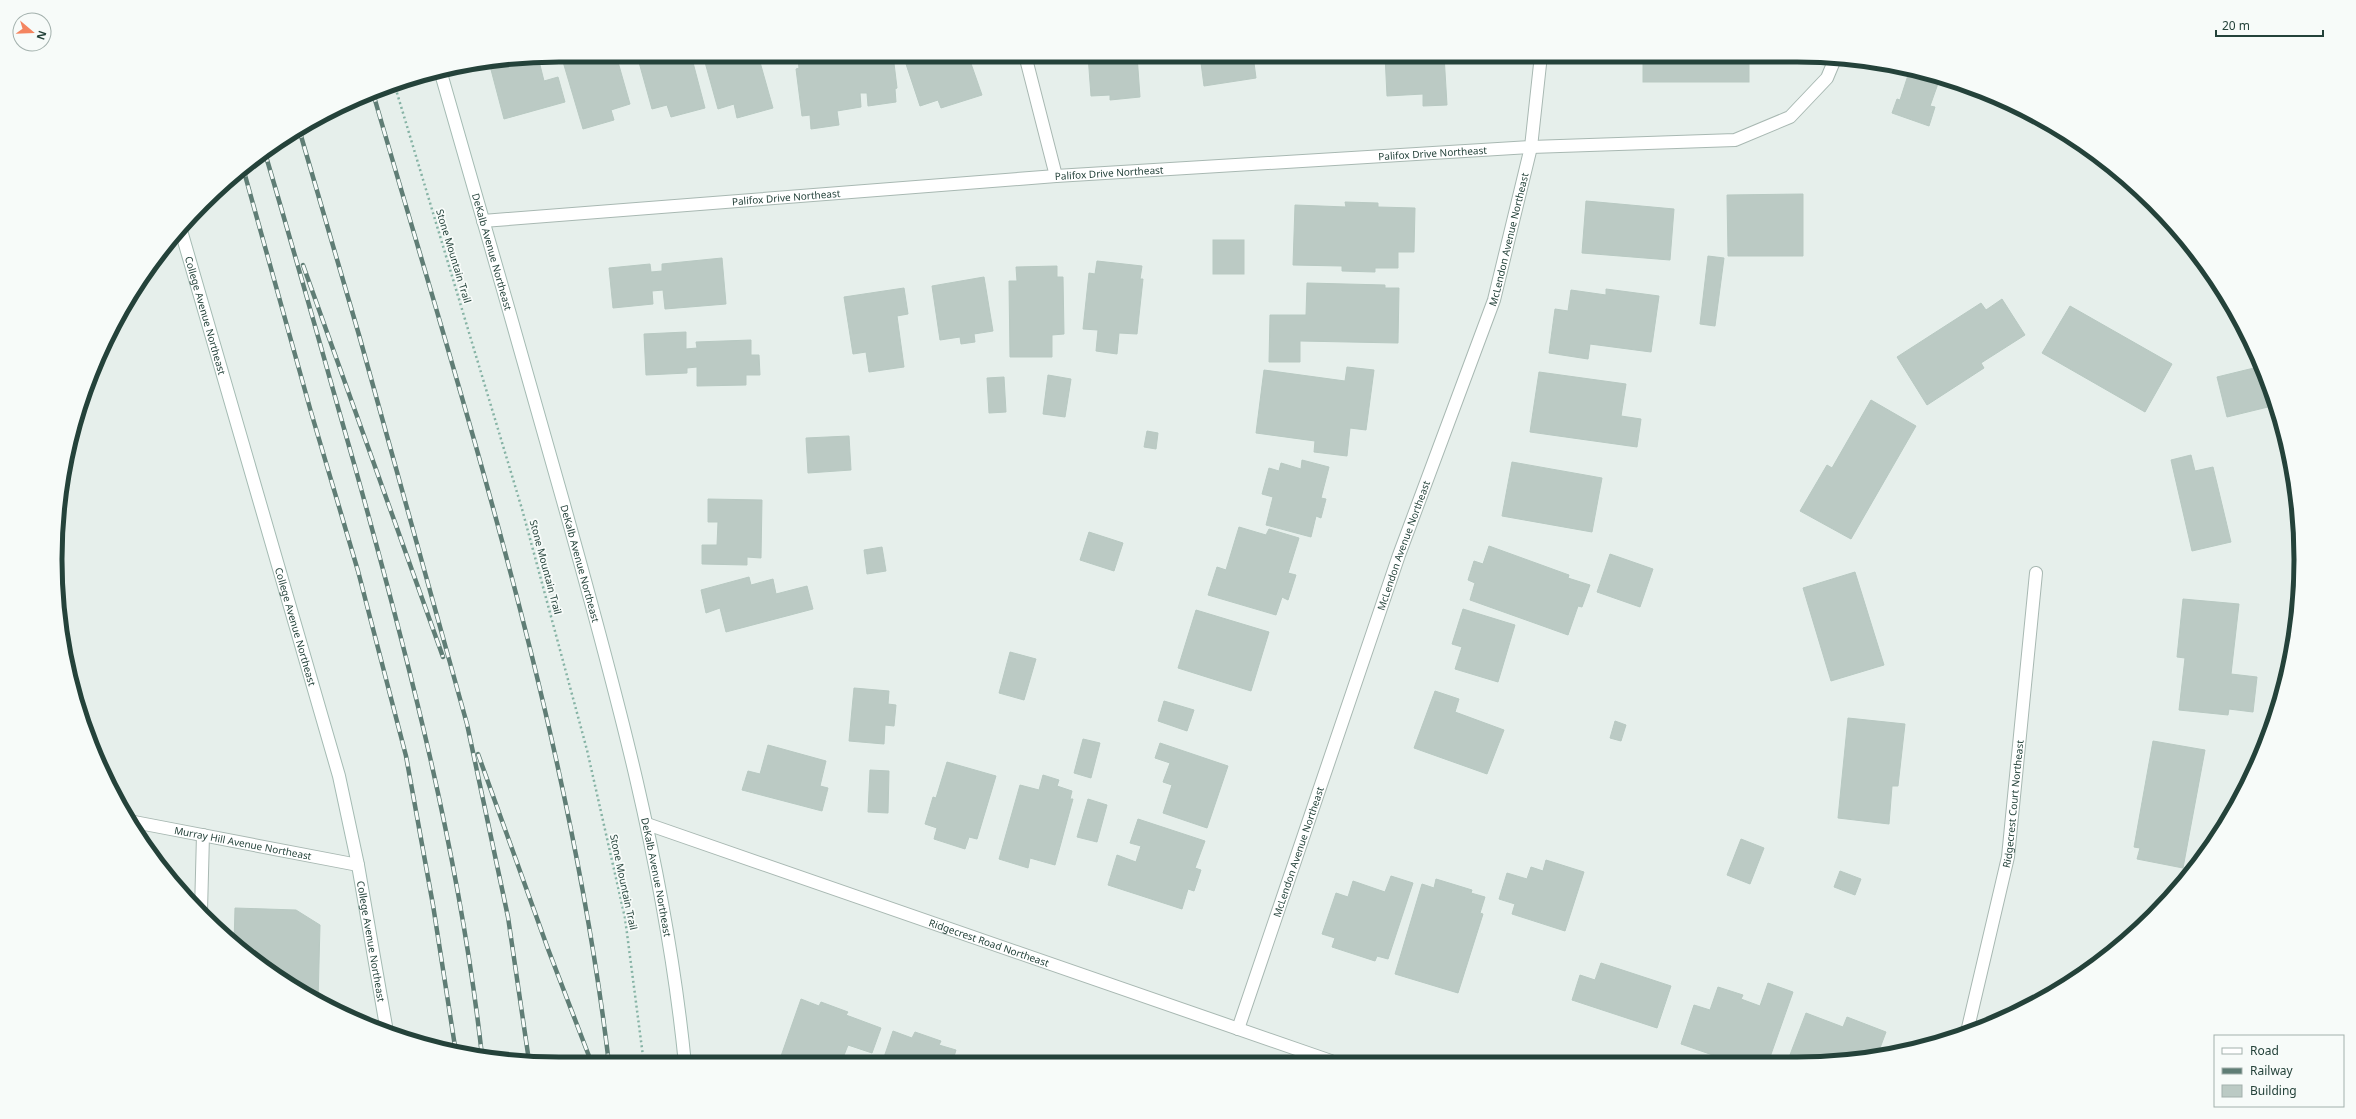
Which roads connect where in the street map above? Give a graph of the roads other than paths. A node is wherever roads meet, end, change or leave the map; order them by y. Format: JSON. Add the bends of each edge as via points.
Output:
{"nodes":[{"id":1,"x":1026,"y":62,"type":"edge"},
{"id":2,"x":1540,"y":62,"type":"edge"},
{"id":3,"x":1833,"y":63,"type":"edge"},
{"id":4,"x":442,"y":77,"type":"edge"},
{"id":5,"x":1531,"y":147,"type":"junction"},
{"id":6,"x":1056,"y":176,"type":"junction"},
{"id":7,"x":483,"y":221,"type":"junction"},
{"id":8,"x":182,"y":235,"type":"edge"},
{"id":9,"x":2036,"y":574,"type":"dead end"},
{"id":10,"x":138,"y":823,"type":"edge"},
{"id":11,"x":647,"y":824,"type":"junction"},
{"id":12,"x":202,"y":835,"type":"junction"},
{"id":13,"x":358,"y":865,"type":"junction"},
{"id":14,"x":201,"y":904,"type":"edge"},
{"id":15,"x":386,"y":1026,"type":"edge"},
{"id":16,"x":1968,"y":1026,"type":"edge"},
{"id":17,"x":1238,"y":1029,"type":"junction"},
{"id":18,"x":684,"y":1057,"type":"edge"},
{"id":19,"x":1319,"y":1057,"type":"edge"}],
"edges":[{"from":1,"to":6,"type":"street"},
{"from":2,"to":5,"type":"street","name":"McLendon Avenue Northeast"},
{"from":3,"to":5,"type":"street","name":"Palifox Drive Northeast","via":[[1828,78],[1790,117],[1736,140]]},
{"from":4,"to":7,"type":"street","name":"DeKalb Avenue Northeast"},
{"from":5,"to":6,"type":"street","name":"Palifox Drive Northeast"},
{"from":5,"to":17,"type":"street","name":"McLendon Avenue Northeast","via":[[1494,300],[1399,555]]},
{"from":6,"to":7,"type":"street","name":"Palifox Drive Northeast"},
{"from":7,"to":11,"type":"street","name":"DeKalb Avenue Northeast","via":[[600,634]]},
{"from":8,"to":13,"type":"street","name":"College Avenue Northeast","via":[[339,776]]},
{"from":9,"to":16,"type":"street","name":"Ridgecrest Court Northeast","via":[[2008,857]]},
{"from":10,"to":12,"type":"street","name":"Murray Hill Avenue Northeast"},
{"from":11,"to":17,"type":"street","name":"Ridgecrest Road Northeast"},
{"from":11,"to":18,"type":"street","name":"DeKalb Avenue Northeast","via":[[666,914]]},
{"from":12,"to":13,"type":"street","name":"Murray Hill Avenue Northeast"},
{"from":12,"to":14,"type":"street"},
{"from":13,"to":15,"type":"street","name":"College Avenue Northeast"},
{"from":17,"to":19,"type":"street","name":"Ridgecrest Road Northeast"}]}
